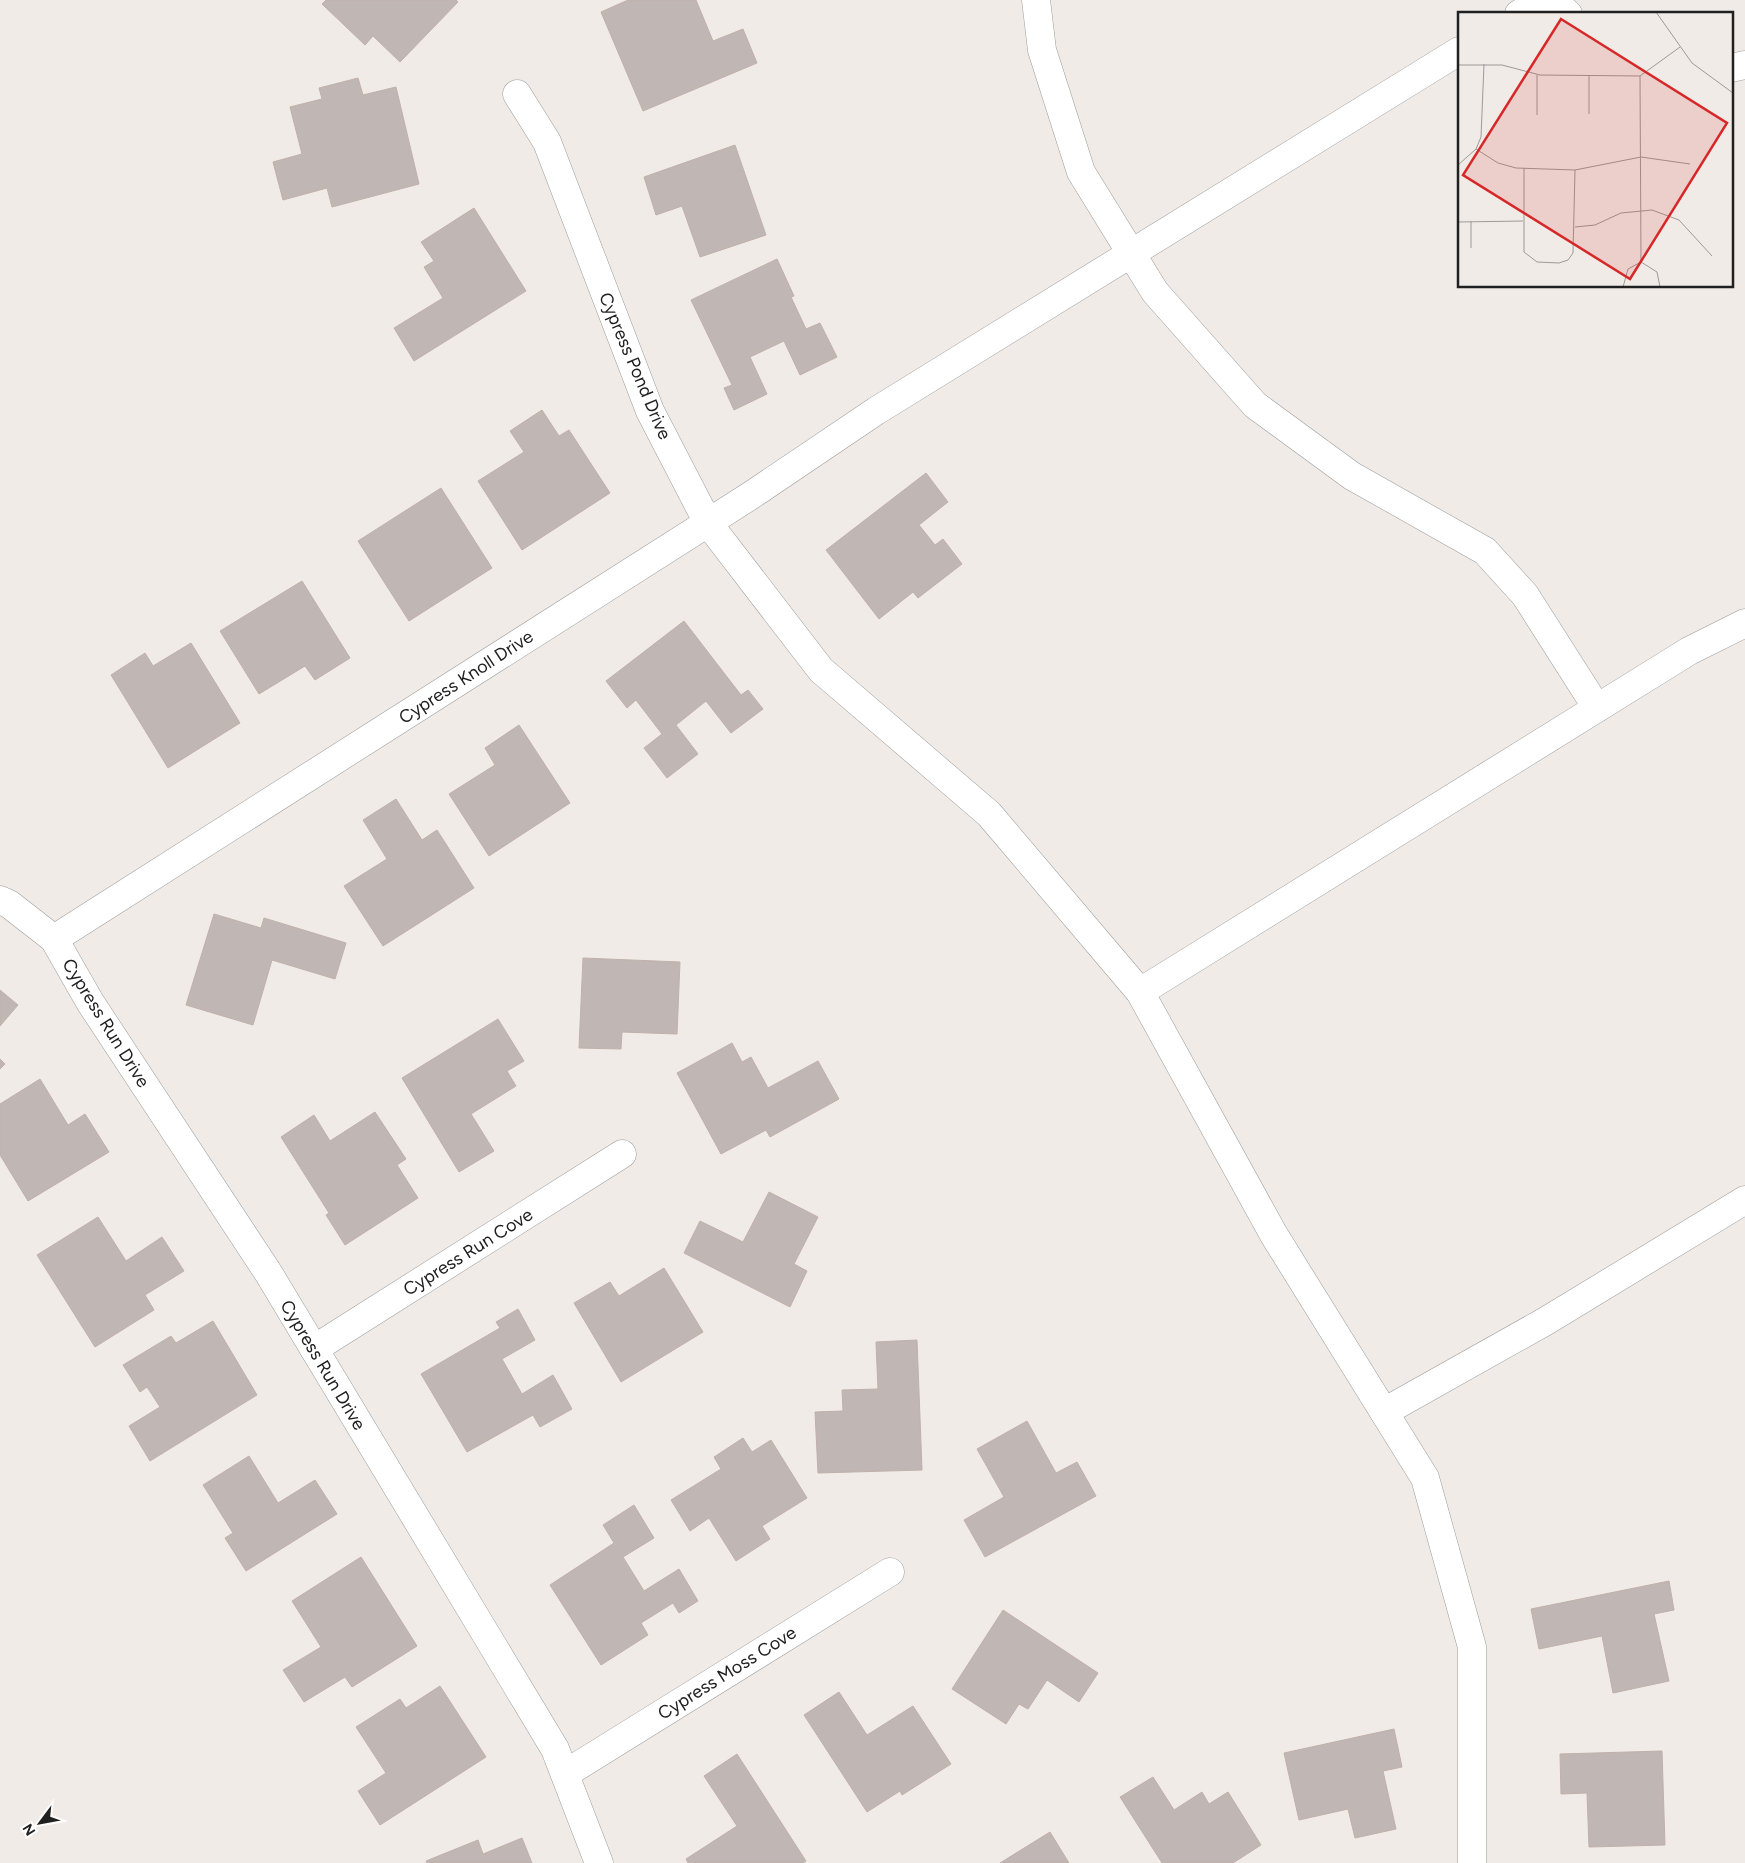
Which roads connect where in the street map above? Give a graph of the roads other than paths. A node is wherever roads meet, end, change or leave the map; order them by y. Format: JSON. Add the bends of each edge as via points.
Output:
{"nodes":[{"id":1,"x":1036,"y":0,"type":"edge"},
{"id":2,"x":1542,"y":0,"type":"edge"},
{"id":3,"x":1553,"y":0,"type":"edge"},
{"id":4,"x":1522,"y":12,"type":"edge"},
{"id":5,"x":1566,"y":12,"type":"edge"},
{"id":6,"x":1458,"y":52,"type":"edge"},
{"id":7,"x":1745,"y":65,"type":"edge"},
{"id":8,"x":1732,"y":68,"type":"edge"},
{"id":9,"x":517,"y":94,"type":"dead end"},
{"id":10,"x":1132,"y":254,"type":"junction"},
{"id":11,"x":708,"y":522,"type":"junction"},
{"id":12,"x":1745,"y":623,"type":"edge"},
{"id":13,"x":1597,"y":708,"type":"junction"},
{"id":14,"x":0,"y":900,"type":"edge"},
{"id":15,"x":54,"y":939,"type":"junction"},
{"id":16,"x":1140,"y":992,"type":"junction"},
{"id":17,"x":622,"y":1154,"type":"dead end"},
{"id":18,"x":1745,"y":1200,"type":"edge"},
{"id":19,"x":314,"y":1349,"type":"junction"},
{"id":20,"x":1384,"y":1412,"type":"junction"},
{"id":21,"x":890,"y":1572,"type":"dead end"},
{"id":22,"x":564,"y":1774,"type":"junction"},
{"id":23,"x":599,"y":1863,"type":"edge"},
{"id":24,"x":1472,"y":1863,"type":"edge"}],
"edges":[{"from":1,"to":10,"type":"street","via":[[1042,50],[1081,172]]},
{"from":2,"to":4,"type":"street"},
{"from":3,"to":5,"type":"street"},
{"from":6,"to":10,"type":"street","name":"Cypress Knoll Drive"},
{"from":7,"to":8,"type":"street"},
{"from":9,"to":11,"type":"street","name":"Cypress Pond Drive","via":[[547,142],[650,411]]},
{"from":10,"to":11,"type":"street","name":"Cypress Knoll Drive","via":[[876,411]]},
{"from":10,"to":13,"type":"street","via":[[1155,292],[1256,405],[1352,476],[1485,551],[1526,595]]},
{"from":11,"to":15,"type":"street","name":"Cypress Knoll Drive"},
{"from":11,"to":16,"type":"street","name":"Cypress Pond Drive","via":[[821,670],[989,814]]},
{"from":12,"to":13,"type":"street","via":[[1689,651]]},
{"from":13,"to":16,"type":"street"},
{"from":14,"to":15,"type":"street","name":"Cypress Run Drive"},
{"from":15,"to":19,"type":"street","name":"Cypress Run Drive","via":[[90,1002],[269,1274]]},
{"from":16,"to":20,"type":"street","name":"Cypress Pond Drive","via":[[1274,1235]]},
{"from":17,"to":19,"type":"street","name":"Cypress Run Cove"},
{"from":18,"to":20,"type":"street","via":[[1546,1322]]},
{"from":19,"to":22,"type":"street","name":"Cypress Run Drive","via":[[555,1749]]},
{"from":20,"to":24,"type":"street","name":"Cypress Pond Drive","via":[[1425,1478],[1472,1647]]},
{"from":21,"to":22,"type":"street","name":"Cypress Moss Cove"},
{"from":22,"to":23,"type":"street","name":"Cypress Run Drive"}]}
